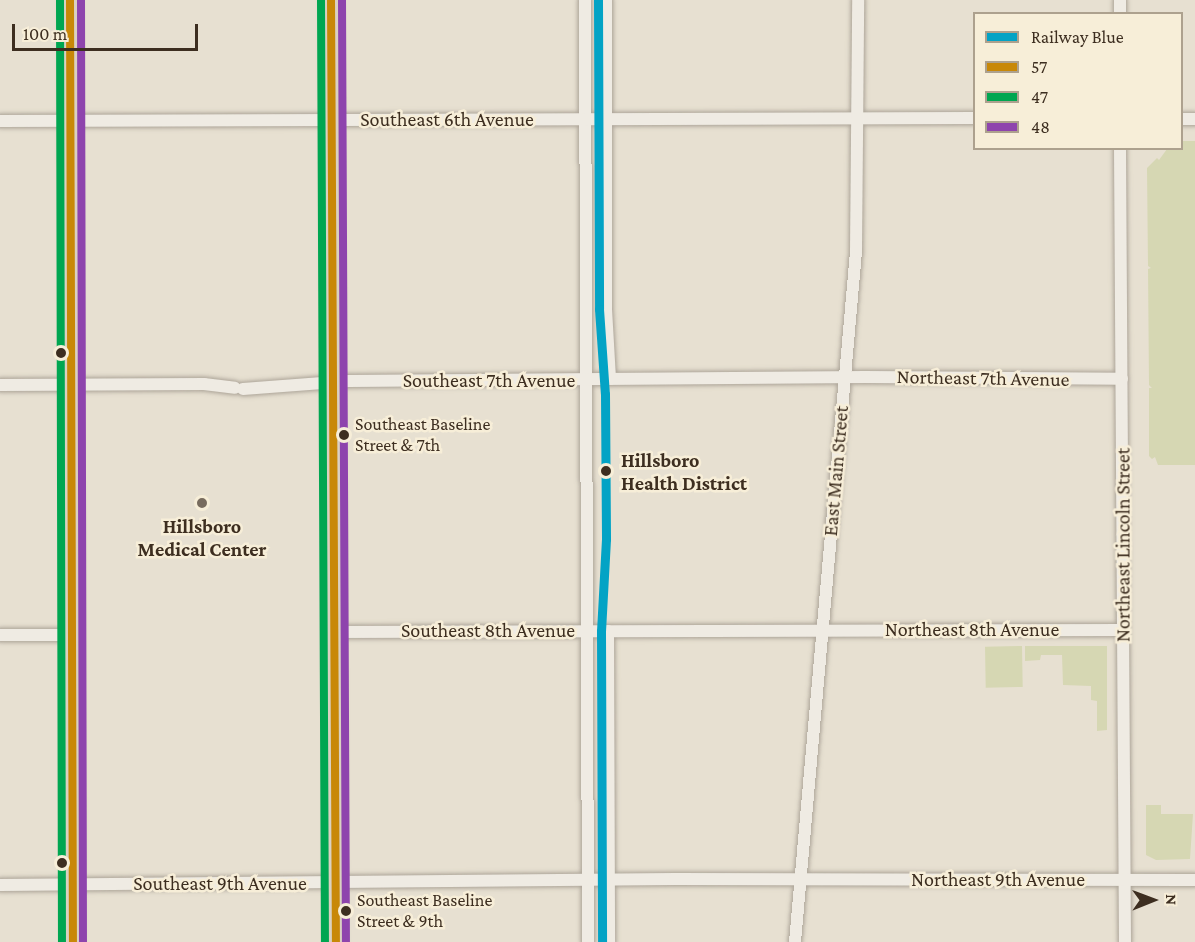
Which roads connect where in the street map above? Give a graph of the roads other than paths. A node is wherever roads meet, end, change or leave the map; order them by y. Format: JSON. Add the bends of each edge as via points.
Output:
{"nodes":[{"id":1,"x":70,"y":0,"type":"edge"},
{"id":2,"x":331,"y":0,"type":"edge"},
{"id":3,"x":585,"y":0,"type":"edge"},
{"id":4,"x":606,"y":0,"type":"edge"},
{"id":5,"x":858,"y":0,"type":"edge"},
{"id":6,"x":606,"y":118,"type":"junction"},
{"id":7,"x":973,"y":118,"type":"edge"},
{"id":8,"x":71,"y":119,"type":"junction"},
{"id":9,"x":332,"y":119,"type":"junction"},
{"id":10,"x":585,"y":119,"type":"junction"},
{"id":11,"x":858,"y":119,"type":"junction"},
{"id":12,"x":0,"y":121,"type":"edge"},
{"id":13,"x":1120,"y":150,"type":"edge"},
{"id":14,"x":844,"y":377,"type":"junction"},
{"id":15,"x":585,"y":379,"type":"junction"},
{"id":16,"x":610,"y":379,"type":"junction"},
{"id":17,"x":1122,"y":379,"type":"junction"},
{"id":18,"x":333,"y":382,"type":"junction"},
{"id":19,"x":0,"y":385,"type":"edge"},
{"id":20,"x":72,"y":385,"type":"junction"},
{"id":21,"x":586,"y":630,"type":"junction"},
{"id":22,"x":608,"y":630,"type":"junction"},
{"id":23,"x":1123,"y":630,"type":"junction"},
{"id":24,"x":822,"y":631,"type":"junction"},
{"id":25,"x":334,"y":632,"type":"junction"},
{"id":26,"x":0,"y":635,"type":"edge"},
{"id":27,"x":74,"y":635,"type":"junction"},
{"id":28,"x":800,"y":879,"type":"junction"},
{"id":29,"x":1125,"y":879,"type":"junction"},
{"id":30,"x":1195,"y":879,"type":"edge"},
{"id":31,"x":588,"y":881,"type":"junction"},
{"id":32,"x":608,"y":881,"type":"junction"},
{"id":33,"x":335,"y":883,"type":"junction"},
{"id":34,"x":73,"y":884,"type":"junction"},
{"id":35,"x":0,"y":885,"type":"edge"},
{"id":36,"x":73,"y":942,"type":"edge"},
{"id":37,"x":336,"y":942,"type":"edge"},
{"id":38,"x":588,"y":942,"type":"edge"},
{"id":39,"x":609,"y":942,"type":"edge"},
{"id":40,"x":795,"y":942,"type":"edge"},
{"id":41,"x":1125,"y":942,"type":"edge"}],
"edges":[{"from":1,"to":8,"type":"highway"},
{"from":2,"to":9,"type":"highway"},
{"from":3,"to":10,"type":"street"},
{"from":4,"to":6,"type":"street"},
{"from":5,"to":11,"type":"street","name":"East Main Street"},
{"from":6,"to":10,"type":"street","name":"Southeast 6th Avenue"},
{"from":6,"to":11,"type":"street","name":"Southeast 6th Avenue"},
{"from":6,"to":16,"type":"street"},
{"from":7,"to":11,"type":"street","name":"Southeast 6th Avenue"},
{"from":8,"to":9,"type":"street","name":"Southeast 6th Avenue"},
{"from":8,"to":12,"type":"street","name":"Southeast 6th Avenue"},
{"from":8,"to":20,"type":"highway"},
{"from":9,"to":10,"type":"street","name":"Southeast 6th Avenue"},
{"from":9,"to":18,"type":"highway"},
{"from":10,"to":15,"type":"street"},
{"from":11,"to":14,"type":"street","name":"East Main Street","via":[[858,224]]},
{"from":13,"to":17,"type":"street","name":"Northeast Lincoln Street"},
{"from":14,"to":16,"type":"street","name":"Southeast 7th Avenue"},
{"from":14,"to":17,"type":"street","name":"Northeast 7th Avenue"},
{"from":14,"to":24,"type":"street","name":"East Main Street"},
{"from":15,"to":16,"type":"street","name":"Southeast 7th Avenue"},
{"from":15,"to":18,"type":"street","name":"Southeast 7th Avenue"},
{"from":15,"to":21,"type":"street"},
{"from":17,"to":23,"type":"street","name":"Northeast Lincoln Street"},
{"from":18,"to":20,"type":"street","name":"Southeast 7th Avenue","via":[[239,388],[204,384]]},
{"from":18,"to":25,"type":"highway"},
{"from":19,"to":20,"type":"street","name":"Southeast 7th Avenue"},
{"from":20,"to":27,"type":"highway"},
{"from":21,"to":22,"type":"street","name":"Southeast 8th Avenue"},
{"from":21,"to":25,"type":"street","name":"Southeast 8th Avenue"},
{"from":21,"to":31,"type":"street"},
{"from":22,"to":24,"type":"street","name":"Southeast 8th Avenue"},
{"from":22,"to":32,"type":"street"},
{"from":23,"to":24,"type":"street","name":"Northeast 8th Avenue"},
{"from":23,"to":29,"type":"street","name":"Northeast Lincoln Street"},
{"from":24,"to":28,"type":"street","name":"East Main Street"},
{"from":25,"to":33,"type":"highway"},
{"from":26,"to":27,"type":"street"},
{"from":27,"to":34,"type":"highway"},
{"from":28,"to":29,"type":"street","name":"Northeast 9th Avenue"},
{"from":28,"to":32,"type":"street","name":"Southeast 9th Avenue"},
{"from":28,"to":40,"type":"street","name":"East Main Street"},
{"from":29,"to":30,"type":"street","name":"Northeast 9th Avenue"},
{"from":29,"to":41,"type":"street","name":"Northeast Lincoln Street"},
{"from":31,"to":32,"type":"street","name":"Southeast 9th Avenue"},
{"from":31,"to":33,"type":"street","name":"Southeast 9th Avenue"},
{"from":31,"to":38,"type":"street"},
{"from":32,"to":39,"type":"street"},
{"from":33,"to":34,"type":"street","name":"Southeast 9th Avenue"},
{"from":33,"to":37,"type":"highway"},
{"from":34,"to":35,"type":"street","name":"Southeast 9th Avenue"},
{"from":34,"to":36,"type":"highway"}]}
